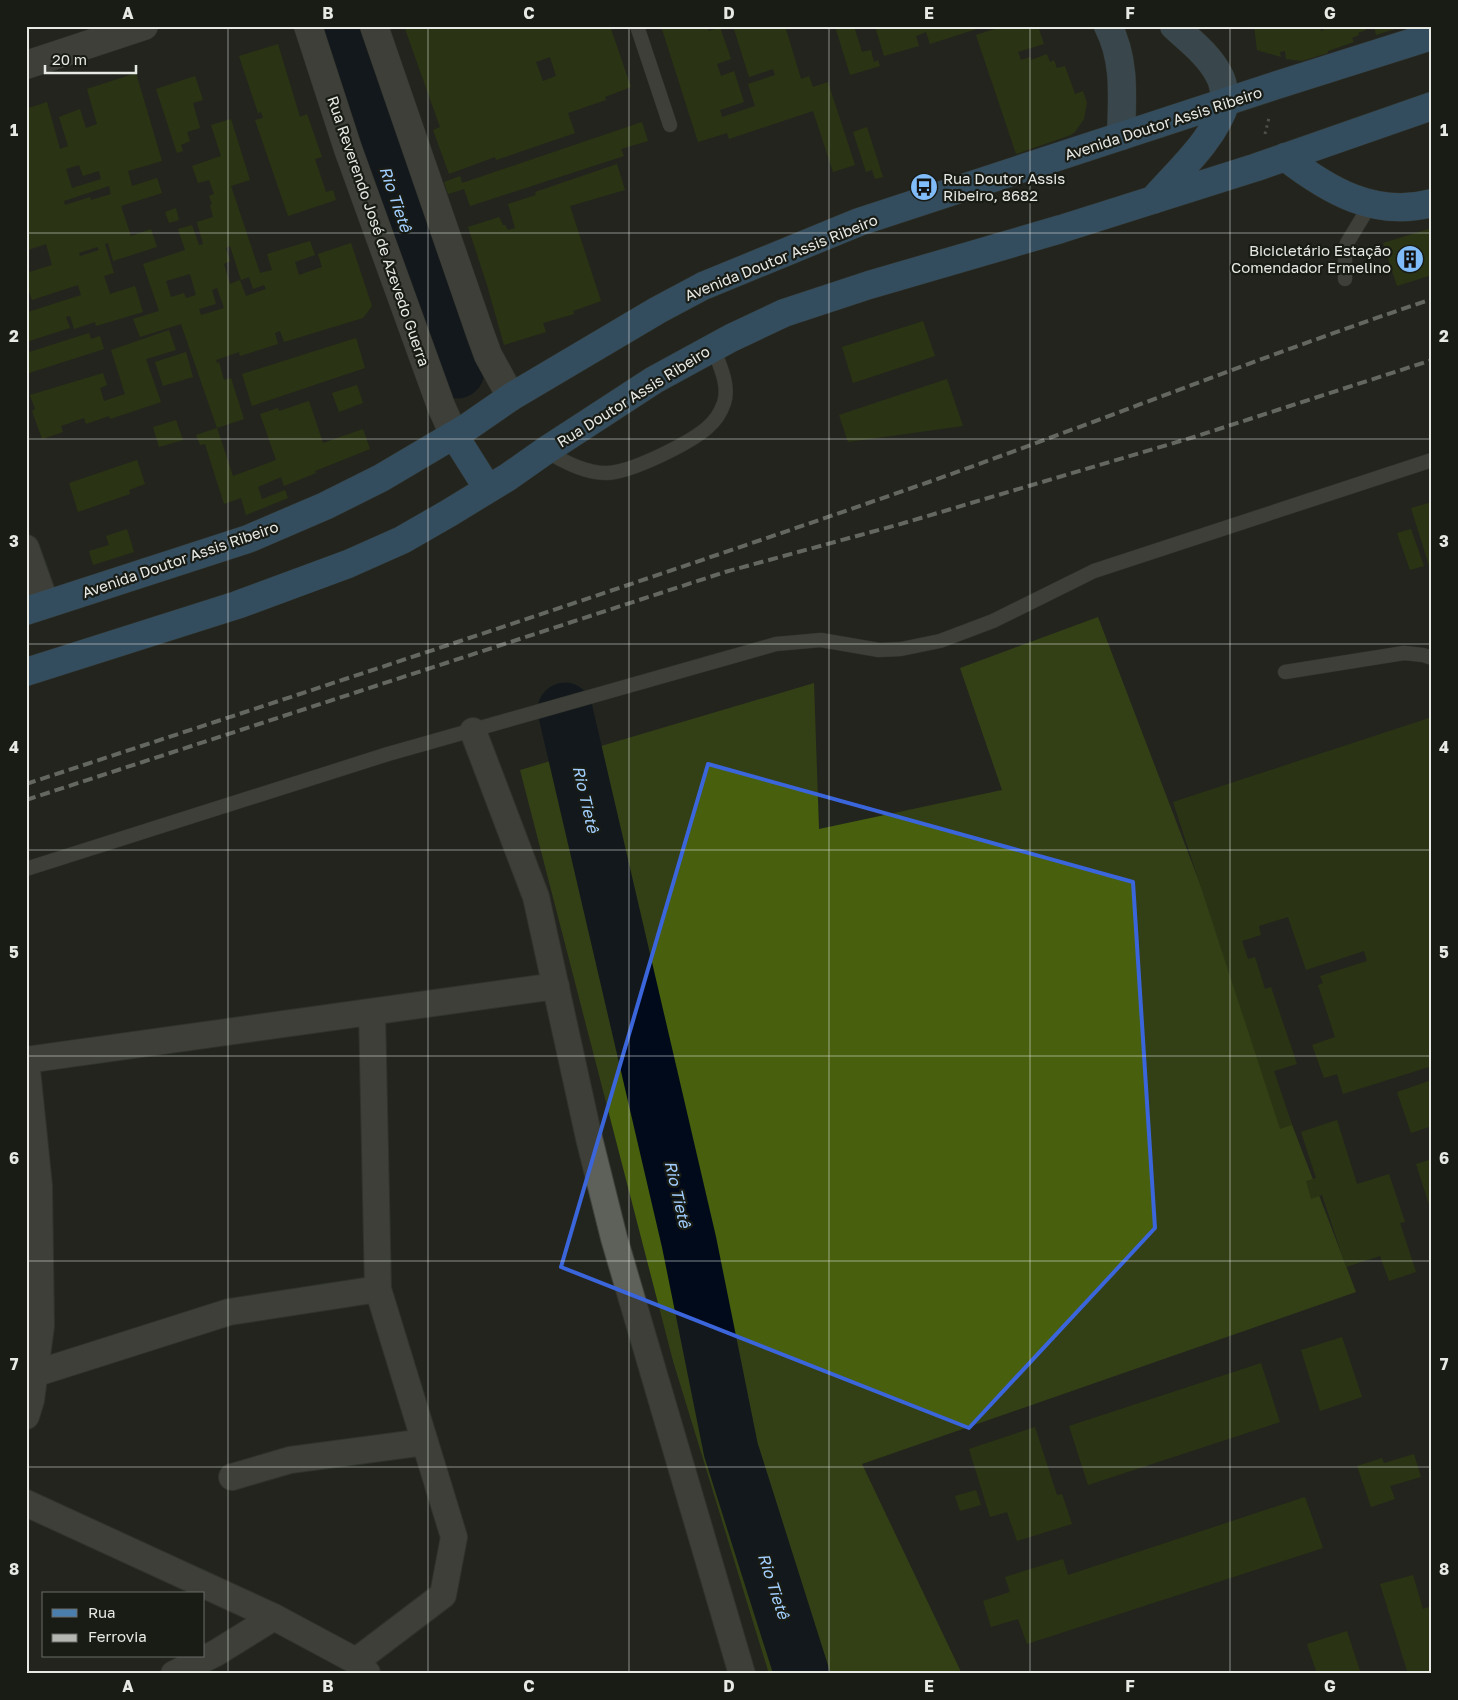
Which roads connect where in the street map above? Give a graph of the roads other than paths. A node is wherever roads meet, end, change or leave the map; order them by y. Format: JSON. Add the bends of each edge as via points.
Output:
{"nodes":[{"id":1,"x":144,"y":26,"type":"edge"},
{"id":2,"x":308,"y":26,"type":"edge"},
{"id":3,"x":374,"y":26,"type":"edge"},
{"id":4,"x":637,"y":26,"type":"edge"},
{"id":5,"x":1108,"y":26,"type":"edge"},
{"id":6,"x":1174,"y":26,"type":"edge"},
{"id":7,"x":1432,"y":36,"type":"edge"},
{"id":8,"x":26,"y":66,"type":"edge"},
{"id":9,"x":1226,"y":102,"type":"junction"},
{"id":10,"x":1432,"y":106,"type":"edge"},
{"id":11,"x":670,"y":125,"type":"dead end"},
{"id":12,"x":1121,"y":136,"type":"junction"},
{"id":13,"x":1285,"y":157,"type":"junction"},
{"id":14,"x":1153,"y":200,"type":"junction"},
{"id":15,"x":1432,"y":203,"type":"edge"},
{"id":16,"x":1370,"y":205,"type":"junction"},
{"id":17,"x":1345,"y":279,"type":"dead end"},
{"id":18,"x":712,"y":347,"type":"junction"},
{"id":19,"x":511,"y":397,"type":"junction"},
{"id":20,"x":454,"y":435,"type":"junction"},
{"id":21,"x":545,"y":451,"type":"junction"},
{"id":22,"x":1432,"y":460,"type":"edge"},
{"id":23,"x":488,"y":489,"type":"junction"},
{"id":24,"x":26,"y":548,"type":"edge"},
{"id":25,"x":36,"y":608,"type":"edge"},
{"id":26,"x":1432,"y":658,"type":"edge"},
{"id":27,"x":26,"y":672,"type":"edge"},
{"id":28,"x":1285,"y":672,"type":"dead end"},
{"id":29,"x":473,"y":730,"type":"junction"},
{"id":30,"x":26,"y":869,"type":"edge"},
{"id":31,"x":556,"y":986,"type":"junction"},
{"id":32,"x":372,"y":1012,"type":"junction"},
{"id":33,"x":378,"y":1289,"type":"junction"},
{"id":34,"x":34,"y":1374,"type":"junction"},
{"id":35,"x":26,"y":1416,"type":"edge"},
{"id":36,"x":425,"y":1442,"type":"junction"},
{"id":37,"x":232,"y":1477,"type":"dead end"},
{"id":38,"x":26,"y":1504,"type":"edge"},
{"id":39,"x":274,"y":1617,"type":"junction"},
{"id":40,"x":362,"y":1667,"type":"edge"},
{"id":41,"x":174,"y":1674,"type":"edge"},
{"id":42,"x":742,"y":1674,"type":"edge"}],
"edges":[{"from":1,"to":8,"type":"street"},
{"from":2,"to":20,"type":"street","name":"Rua Reverendo José de Azevedo Guerra","via":[[348,149]]},
{"from":3,"to":19,"type":"street","via":[[480,334]]},
{"from":4,"to":11,"type":"lane"},
{"from":5,"to":12,"type":"main road","via":[[1116,41],[1122,69]]},
{"from":6,"to":9,"type":"main road","via":[[1214,66]]},
{"from":7,"to":9,"type":"main road","name":"Avenida Doutor Assis Ribeiro"},
{"from":9,"to":12,"type":"main road","name":"Avenida Doutor Assis Ribeiro"},
{"from":9,"to":14,"type":"main road","via":[[1206,142]]},
{"from":10,"to":13,"type":"main road"},
{"from":12,"to":19,"type":"main road","name":"Avenida Doutor Assis Ribeiro","via":[[859,222],[703,286]]},
{"from":13,"to":14,"type":"main road"},
{"from":13,"to":16,"type":"main road","via":[[1325,186]]},
{"from":14,"to":18,"type":"main road","name":"Rua Doutor Assis Ribeiro","via":[[784,313]]},
{"from":15,"to":16,"type":"main road","via":[[1408,208]]},
{"from":16,"to":17,"type":"lane","via":[[1347,243]]},
{"from":18,"to":21,"type":"main road","name":"Rua Doutor Assis Ribeiro","via":[[654,380]]},
{"from":18,"to":21,"type":"lane","via":[[725,385],[724,403],[715,420],[697,436],[638,466],[612,472],[584,469]]},
{"from":19,"to":20,"type":"main road","name":"Avenida Doutor Assis Ribeiro"},
{"from":20,"to":23,"type":"main road"},
{"from":20,"to":25,"type":"main road","name":"Avenida Doutor Assis Ribeiro","via":[[381,478],[248,539]]},
{"from":21,"to":23,"type":"main road","name":"Rua Doutor Assis Ribeiro"},
{"from":22,"to":29,"type":"lane","via":[[1094,571],[993,621],[940,641],[878,650],[821,640],[776,644]]},
{"from":23,"to":27,"type":"main road","via":[[402,540],[348,564],[237,605]]},
{"from":24,"to":25,"type":"street"},
{"from":26,"to":28,"type":"lane","via":[[1404,653]]},
{"from":29,"to":30,"type":"lane"},
{"from":29,"to":31,"type":"street","via":[[536,896]]},
{"from":31,"to":32,"type":"street"},
{"from":31,"to":42,"type":"street","via":[[614,1238]]},
{"from":32,"to":33,"type":"street"},
{"from":32,"to":34,"type":"street","via":[[26,1060],[39,1186],[41,1326]]},
{"from":33,"to":34,"type":"street","via":[[229,1312]]},
{"from":33,"to":36,"type":"street"},
{"from":34,"to":35,"type":"street"},
{"from":36,"to":37,"type":"street","via":[[290,1460]]},
{"from":36,"to":40,"type":"street","via":[[454,1537],[443,1595]]},
{"from":38,"to":39,"type":"street"},
{"from":39,"to":40,"type":"street"},
{"from":39,"to":41,"type":"street","via":[[216,1653]]}]}
